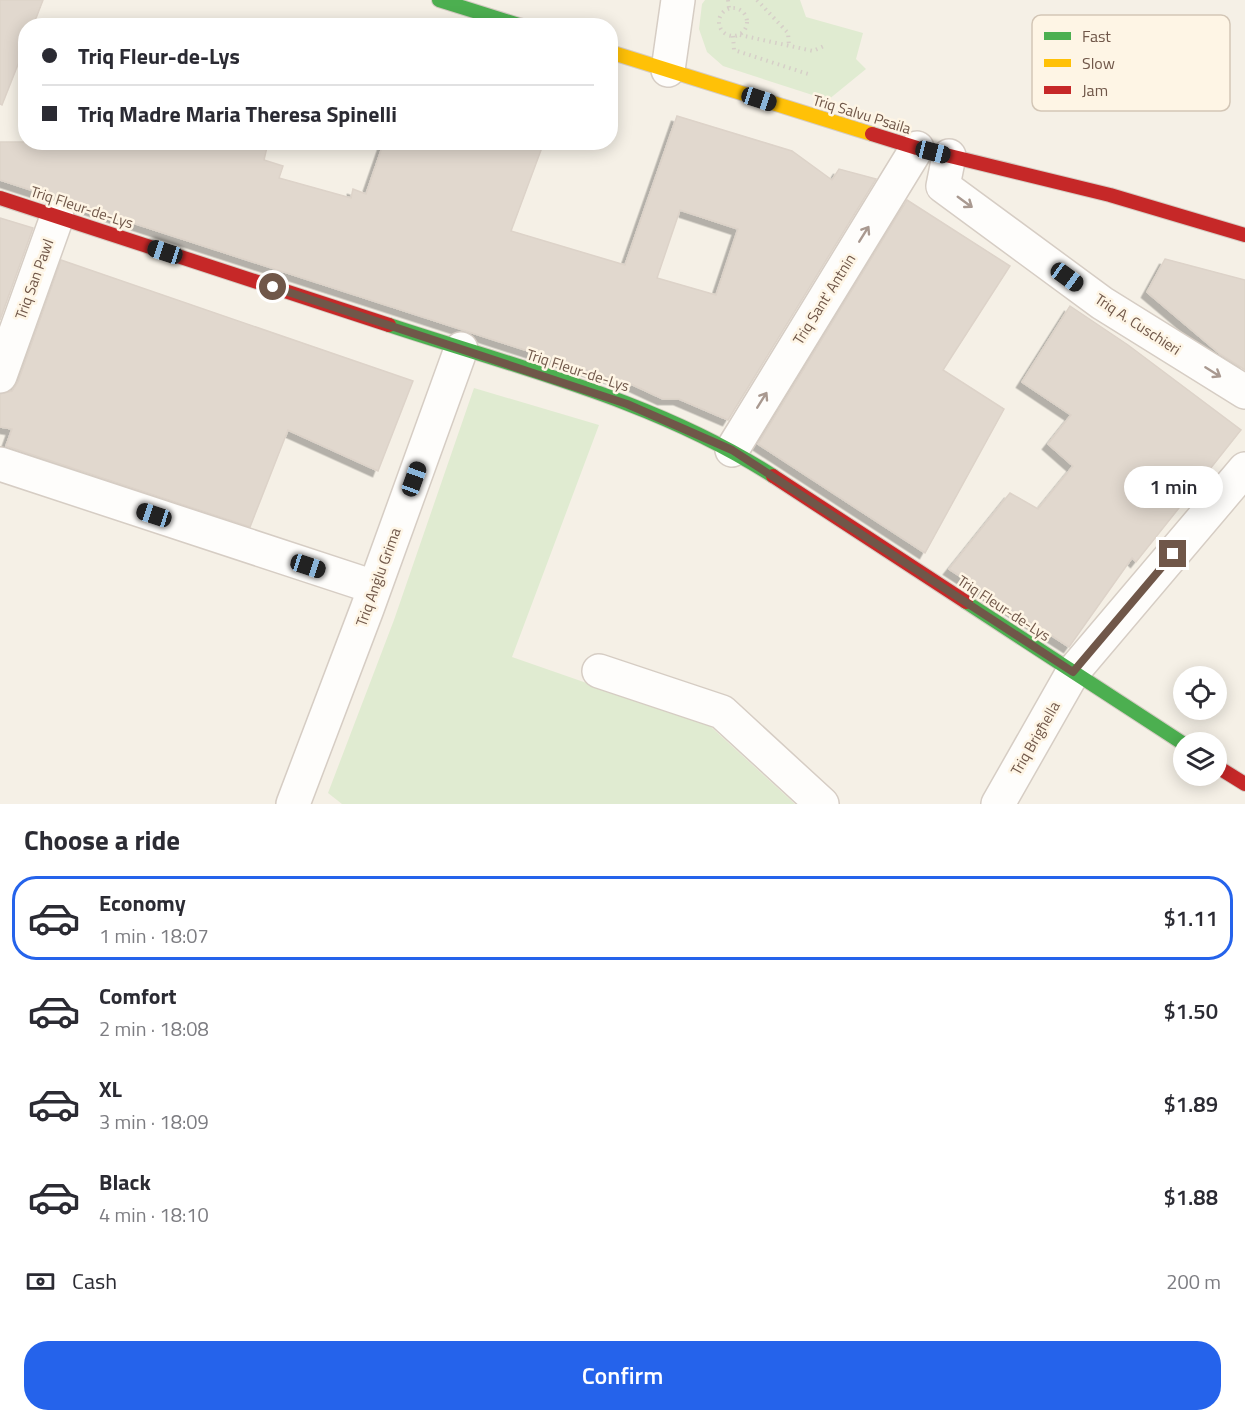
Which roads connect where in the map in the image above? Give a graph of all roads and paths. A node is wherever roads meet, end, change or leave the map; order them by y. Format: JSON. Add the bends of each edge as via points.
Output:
{"nodes":[{"id":1,"x":439,"y":0,"type":"edge"},
{"id":2,"x":678,"y":0,"type":"edge"},
{"id":3,"x":728,"y":0,"type":"edge"},
{"id":4,"x":758,"y":0,"type":"edge"},
{"id":5,"x":729,"y":8,"type":"junction"},
{"id":6,"x":496,"y":18,"type":"edge"},
{"id":7,"x":740,"y":35,"type":"junction"},
{"id":8,"x":733,"y":36,"type":"junction"},
{"id":9,"x":826,"y":45,"type":"dead end"},
{"id":10,"x":789,"y":46,"type":"junction"},
{"id":11,"x":618,"y":54,"type":"edge"},
{"id":12,"x":669,"y":70,"type":"junction"},
{"id":13,"x":813,"y":76,"type":"dead end"},
{"id":14,"x":917,"y":148,"type":"junction"},
{"id":15,"x":949,"y":156,"type":"junction"},
{"id":16,"x":0,"y":198,"type":"edge"},
{"id":17,"x":57,"y":217,"type":"junction"},
{"id":18,"x":1245,"y":235,"type":"edge"},
{"id":19,"x":461,"y":350,"type":"junction"},
{"id":20,"x":0,"y":376,"type":"edge"},
{"id":21,"x":1245,"y":392,"type":"edge"},
{"id":22,"x":732,"y":450,"type":"junction"},
{"id":23,"x":0,"y":464,"type":"edge"},
{"id":24,"x":1245,"y":469,"type":"edge"},
{"id":25,"x":374,"y":587,"type":"junction"},
{"id":26,"x":598,"y":671,"type":"dead end"},
{"id":27,"x":1073,"y":672,"type":"junction"},
{"id":28,"x":1173,"y":737,"type":"edge"},
{"id":29,"x":1227,"y":773,"type":"edge"},
{"id":30,"x":1245,"y":784,"type":"edge"},
{"id":31,"x":293,"y":804,"type":"edge"},
{"id":32,"x":822,"y":804,"type":"edge"},
{"id":33,"x":998,"y":804,"type":"edge"}],
"edges":[{"from":1,"to":6,"type":"main road"},
{"from":2,"to":12,"type":"street"},
{"from":3,"to":5,"type":"path"},
{"from":4,"to":10,"type":"path","via":[[788,33]]},
{"from":5,"to":7,"type":"path","via":[[743,11],[748,19]]},
{"from":5,"to":8,"type":"path","via":[[719,23],[722,31]]},
{"from":7,"to":8,"type":"path"},
{"from":7,"to":10,"type":"path"},
{"from":8,"to":13,"type":"path","via":[[734,50]]},
{"from":9,"to":10,"type":"path","via":[[813,51]]},
{"from":11,"to":12,"type":"main road","name":"Triq Salvu Psaila"},
{"from":12,"to":14,"type":"main road","name":"Triq Salvu Psaila"},
{"from":14,"to":15,"type":"main road","name":"Triq Salvu Psaila"},
{"from":22,"to":14,"type":"street","name":"Triq Sant' Antnin","one_way":true},
{"from":15,"to":18,"type":"main road","name":"Triq Salvu Psaila","via":[[1110,195]]},
{"from":15,"to":21,"type":"street","name":"Triq A. Cuschieri","one_way":true,"via":[[943,186],[1102,303]]},
{"from":16,"to":17,"type":"main road","name":"Triq Fleur-de-Lys"},
{"from":17,"to":19,"type":"main road","name":"Triq Fleur-de-Lys"},
{"from":17,"to":20,"type":"street","name":"Triq San Pawl"},
{"from":19,"to":22,"type":"main road","name":"Triq Fleur-de-Lys","via":[[627,404]]},
{"from":19,"to":25,"type":"street","name":"Triq Anġlu Grima"},
{"from":22,"to":27,"type":"main road","name":"Triq Fleur-de-Lys"},
{"from":23,"to":25,"type":"street"},
{"from":24,"to":27,"type":"street","name":"Triq Brigħella"},
{"from":25,"to":31,"type":"street","name":"Triq Anġlu Grima"},
{"from":26,"to":32,"type":"street","via":[[722,712]]},
{"from":27,"to":28,"type":"main road","name":"Triq Fleur-de-Lys"},
{"from":27,"to":33,"type":"street","name":"Triq Brigħella"},
{"from":29,"to":30,"type":"main road"}]}
